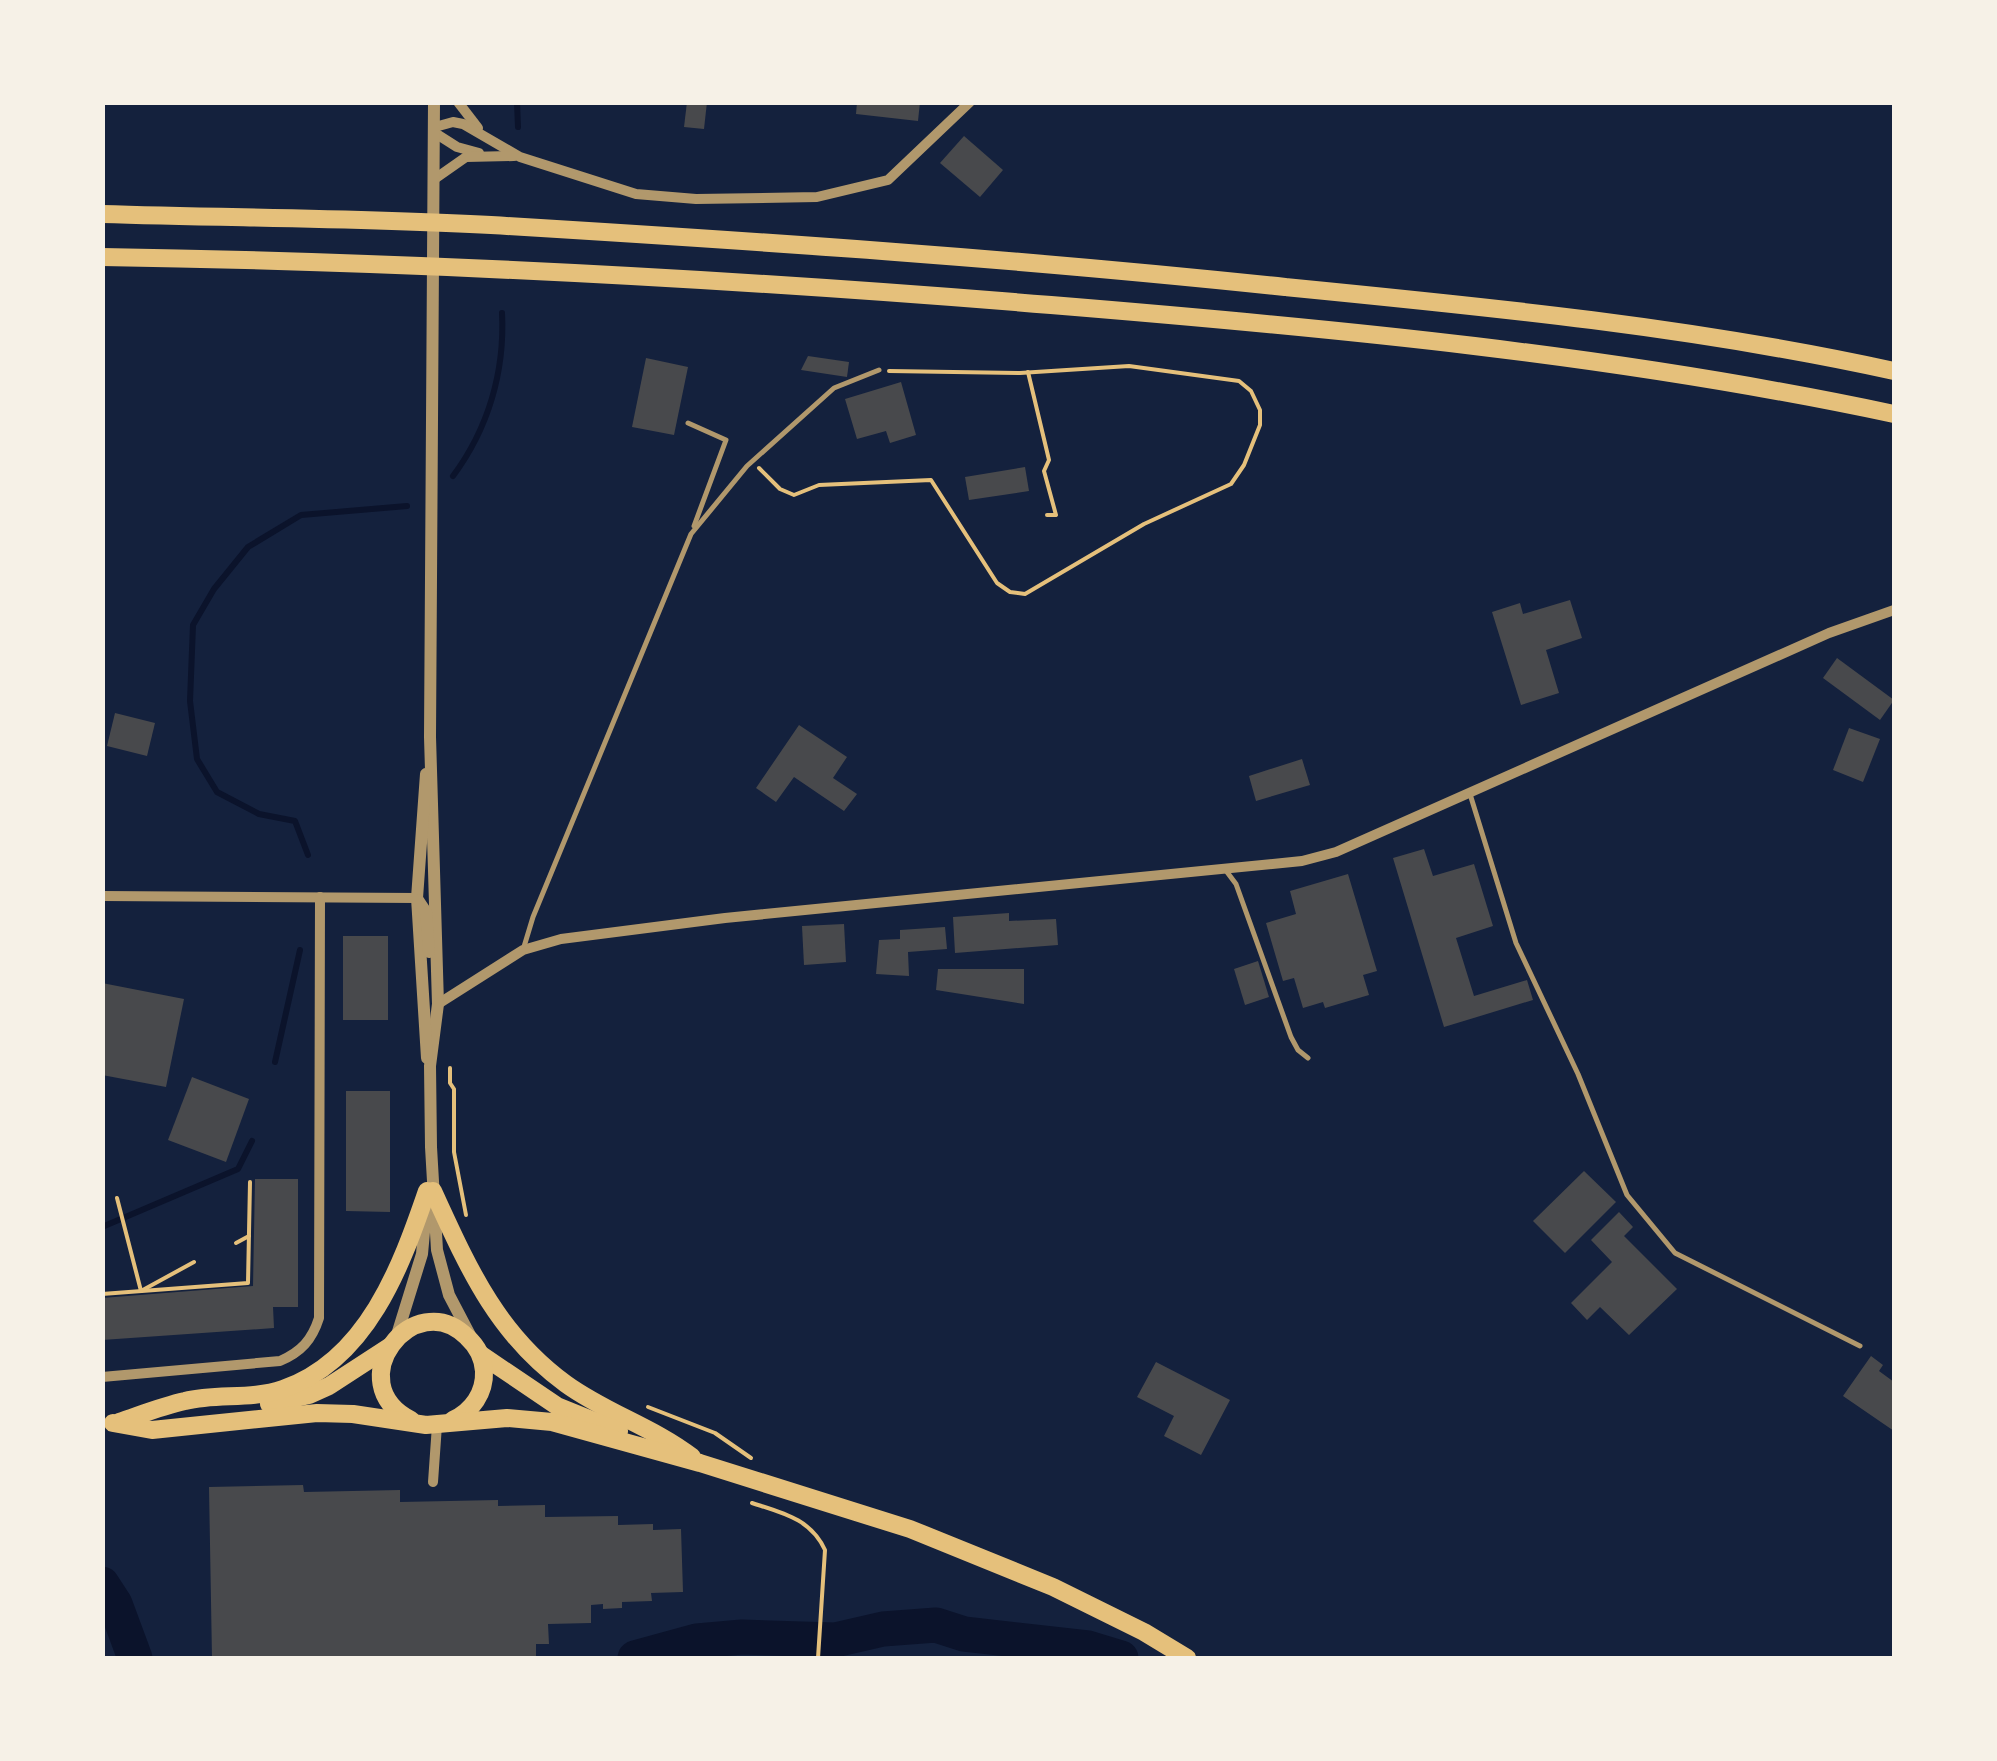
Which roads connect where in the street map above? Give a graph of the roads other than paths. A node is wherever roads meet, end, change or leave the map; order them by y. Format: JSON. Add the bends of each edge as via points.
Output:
{"nodes":[{"id":1,"x":434,"y":102,"type":"edge"},
{"id":2,"x":458,"y":102,"type":"edge"},
{"id":3,"x":970,"y":102,"type":"edge"},
{"id":4,"x":435,"y":130,"type":"junction"},
{"id":5,"x":482,"y":133,"type":"junction"},
{"id":6,"x":485,"y":154,"type":"junction"},
{"id":7,"x":520,"y":157,"type":"junction"},
{"id":8,"x":436,"y":178,"type":"junction"},
{"id":9,"x":102,"y":214,"type":"edge"},
{"id":10,"x":102,"y":257,"type":"edge"},
{"id":11,"x":879,"y":370,"type":"road end"},
{"id":12,"x":1894,"y":371,"type":"edge"},
{"id":13,"x":1894,"y":414,"type":"edge"},
{"id":14,"x":688,"y":423,"type":"dead end"},
{"id":15,"x":692,"y":534,"type":"junction"},
{"id":16,"x":1894,"y":610,"type":"edge"},
{"id":17,"x":430,"y":737,"type":"junction"},
{"id":18,"x":1470,"y":794,"type":"junction"},
{"id":19,"x":434,"y":800,"type":"junction"},
{"id":20,"x":1225,"y":869,"type":"junction"},
{"id":21,"x":102,"y":896,"type":"edge"},
{"id":22,"x":320,"y":897,"type":"junction"},
{"id":23,"x":417,"y":898,"type":"junction"},
{"id":24,"x":523,"y":950,"type":"junction"},
{"id":25,"x":438,"y":973,"type":"junction"},
{"id":26,"x":438,"y":1004,"type":"junction"},
{"id":27,"x":424,"y":1039,"type":"junction"},
{"id":28,"x":1308,"y":1058,"type":"dead end"},
{"id":29,"x":430,"y":1066,"type":"junction"},
{"id":30,"x":430,"y":1191,"type":"junction"},
{"id":31,"x":392,"y":1342,"type":"junction"},
{"id":32,"x":1860,"y":1346,"type":"dead end"},
{"id":33,"x":477,"y":1349,"type":"junction"},
{"id":34,"x":102,"y":1377,"type":"edge"},
{"id":35,"x":416,"y":1423,"type":"junction"},
{"id":36,"x":108,"y":1424,"type":"edge"},
{"id":37,"x":443,"y":1424,"type":"junction"},
{"id":38,"x":700,"y":1463,"type":"junction"},
{"id":39,"x":433,"y":1482,"type":"dead end"},
{"id":40,"x":1187,"y":1658,"type":"edge"}],
"edges":[{"from":1,"to":4,"type":"street"},
{"from":2,"to":5,"type":"street"},
{"from":3,"to":7,"type":"street","via":[[888,180],[817,197],[636,194]]},
{"from":4,"to":5,"type":"street","via":[[453,122]]},
{"from":4,"to":6,"type":"street","via":[[457,148]]},
{"from":4,"to":8,"type":"street"},
{"from":5,"to":7,"type":"street"},
{"from":6,"to":7,"type":"street"},
{"from":6,"to":8,"type":"street","via":[[466,156]]},
{"from":8,"to":17,"type":"street"},
{"from":9,"to":12,"type":"highway","via":[[489,225],[1179,276],[1497,308],[1801,351]]},
{"from":10,"to":13,"type":"highway","via":[[781,283],[1204,317],[1508,350]]},
{"from":11,"to":15,"type":"lane","via":[[834,388],[752,461]]},
{"from":14,"to":15,"type":"lane","via":[[726,440]]},
{"from":15,"to":24,"type":"lane"},
{"from":16,"to":18,"type":"street"},
{"from":17,"to":19,"type":"street"},
{"from":17,"to":23,"type":"street"},
{"from":18,"to":20,"type":"street","via":[[1336,852]]},
{"from":18,"to":32,"type":"lane","via":[[1516,943],[1627,1194],[1675,1253]]},
{"from":19,"to":23,"type":"street","via":[[426,878]]},
{"from":19,"to":25,"type":"street"},
{"from":20,"to":24,"type":"street","via":[[725,918]]},
{"from":20,"to":28,"type":"lane","via":[[1291,1037]]},
{"from":21,"to":22,"type":"street"},
{"from":22,"to":23,"type":"street"},
{"from":22,"to":34,"type":"street","via":[[314,1334],[297,1354],[280,1361]]},
{"from":23,"to":25,"type":"street"},
{"from":23,"to":27,"type":"street"},
{"from":24,"to":26,"type":"street"},
{"from":25,"to":26,"type":"street"},
{"from":26,"to":27,"type":"street"},
{"from":26,"to":29,"type":"street"},
{"from":27,"to":29,"type":"street"},
{"from":29,"to":30,"type":"street"},
{"from":30,"to":31,"type":"street","via":[[422,1254]]},
{"from":30,"to":33,"type":"street","via":[[449,1295]]},
{"from":30,"to":36,"type":"highway","via":[[386,1295],[360,1332],[312,1376],[272,1392],[186,1400]]},
{"from":30,"to":38,"type":"highway","via":[[471,1274],[524,1348],[565,1383],[666,1437]]},
{"from":31,"to":33,"type":"highway","via":[[410,1327],[446,1324]]},
{"from":31,"to":35,"type":"highway","via":[[382,1361],[384,1392]]},
{"from":31,"to":36,"type":"highway","via":[[309,1395]]},
{"from":33,"to":37,"type":"highway","via":[[484,1370],[476,1403]]},
{"from":33,"to":38,"type":"highway","via":[[557,1406]]},
{"from":35,"to":36,"type":"highway","via":[[318,1413],[152,1430]]},
{"from":35,"to":37,"type":"highway"},
{"from":37,"to":38,"type":"highway","via":[[552,1422]]},
{"from":37,"to":39,"type":"street"},
{"from":38,"to":40,"type":"highway","via":[[910,1529],[1052,1586]]}]}
